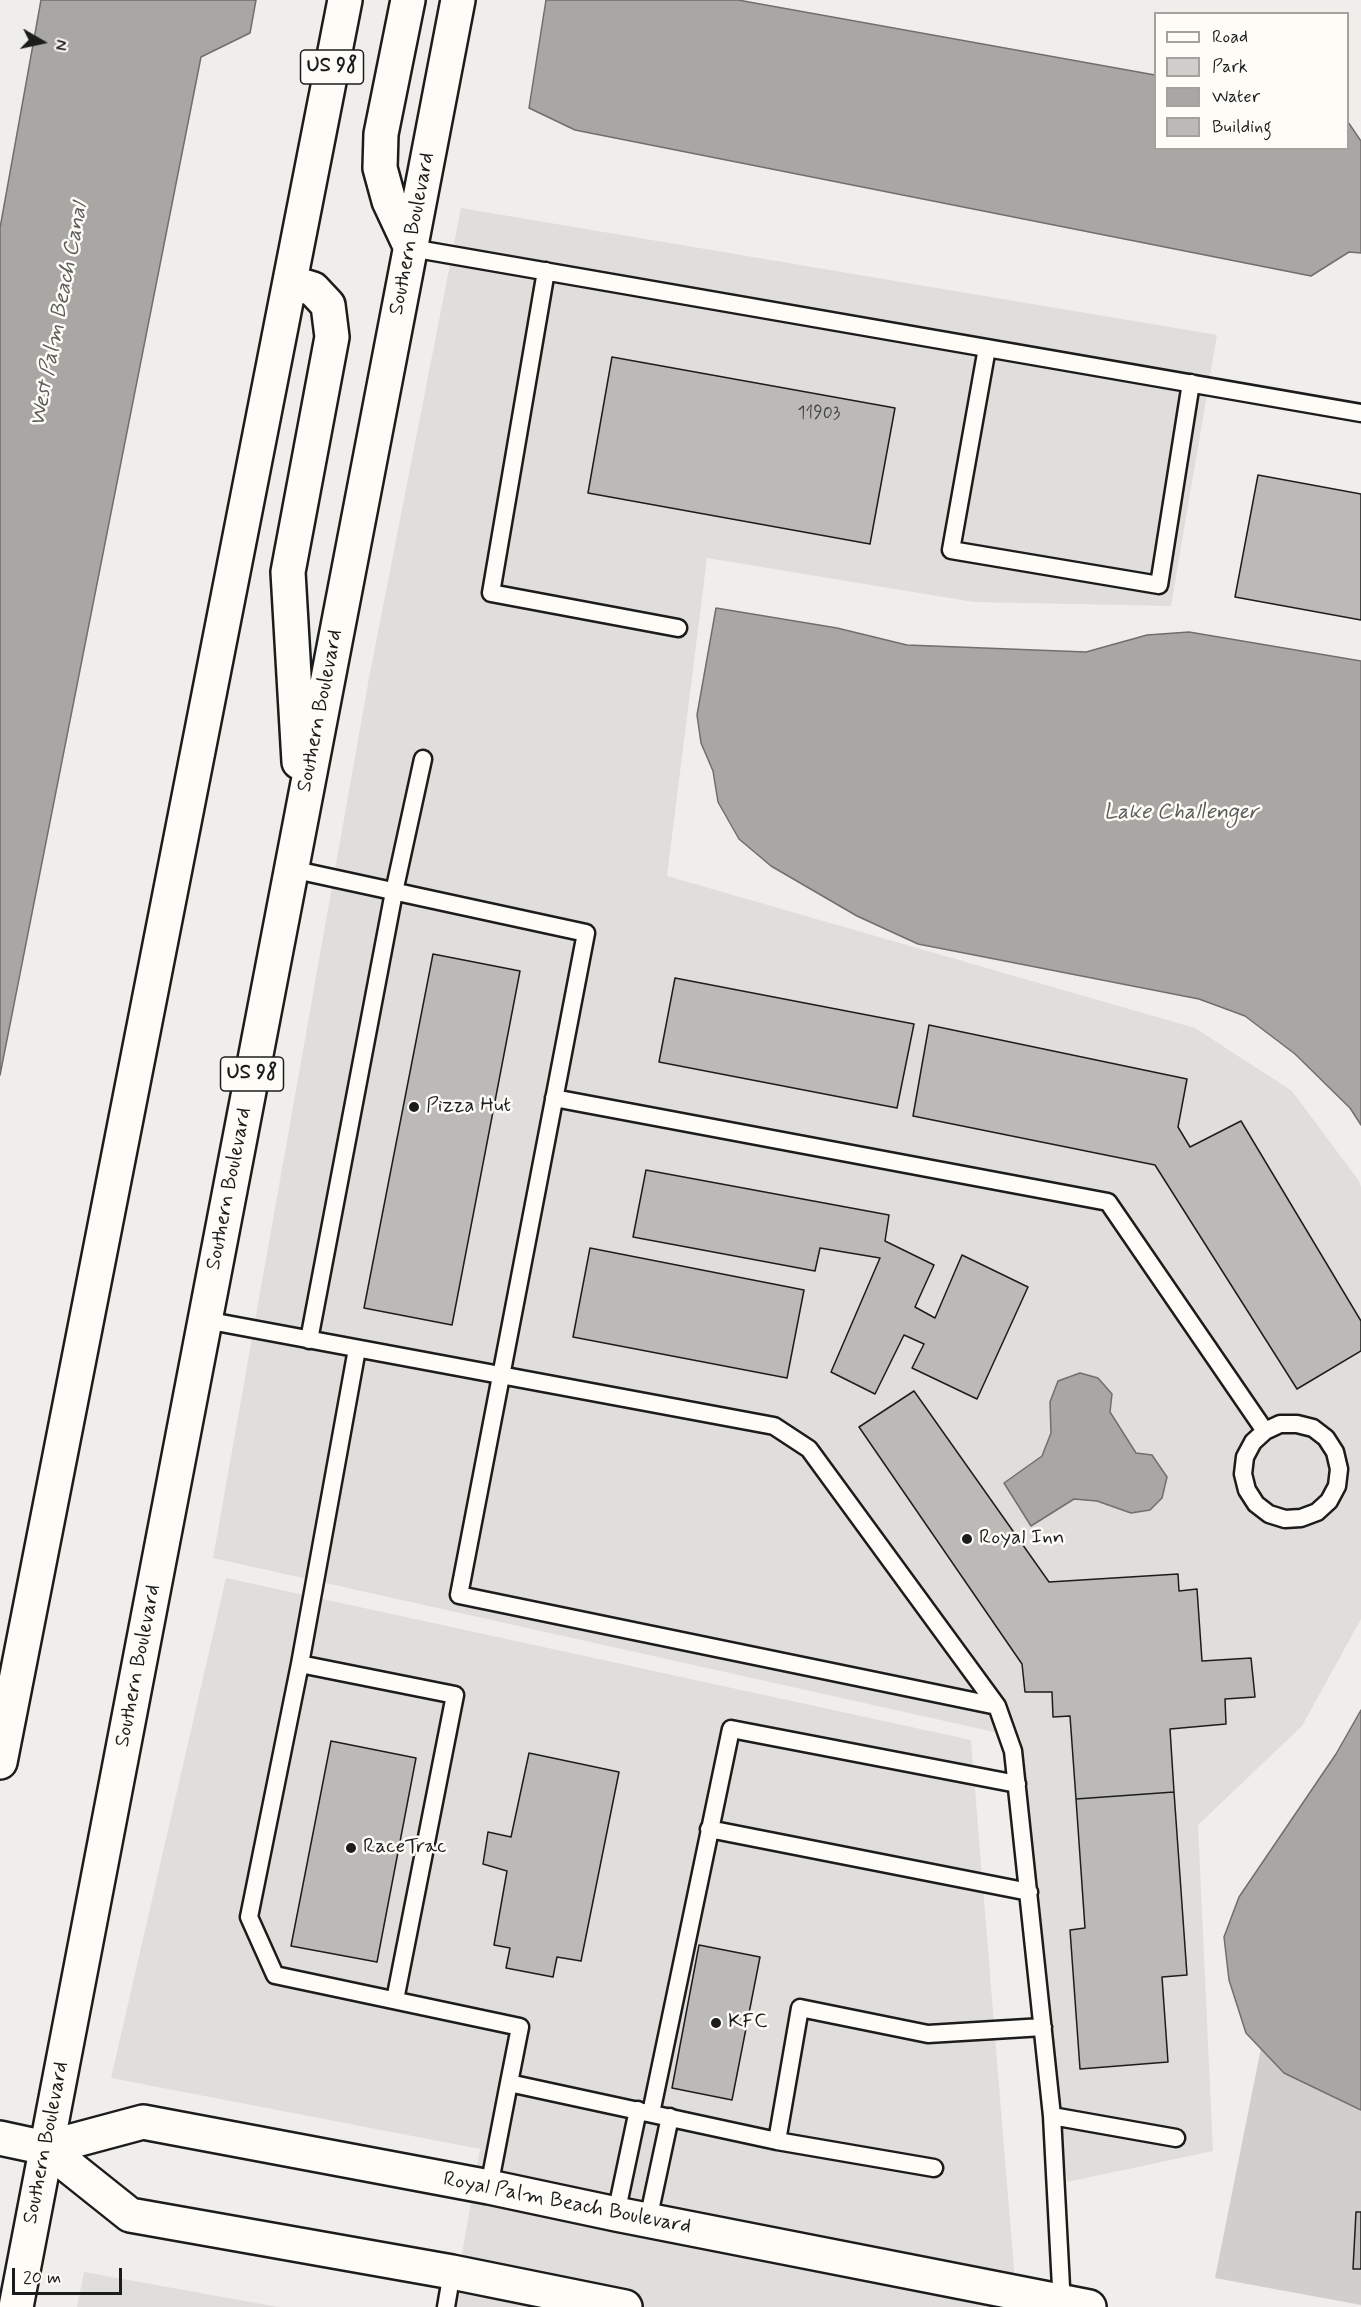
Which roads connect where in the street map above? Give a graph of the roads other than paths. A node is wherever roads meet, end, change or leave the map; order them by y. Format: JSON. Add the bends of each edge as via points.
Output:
{"nodes":[{"id":1,"x":345,"y":0,"type":"edge"},
{"id":2,"x":408,"y":0,"type":"edge"},
{"id":3,"x":459,"y":0,"type":"edge"},
{"id":4,"x":411,"y":248,"type":"junction"},
{"id":5,"x":546,"y":271,"type":"junction"},
{"id":6,"x":290,"y":282,"type":"junction"},
{"id":7,"x":987,"y":348,"type":"junction"},
{"id":8,"x":1191,"y":383,"type":"junction"},
{"id":9,"x":1361,"y":413,"type":"edge"},
{"id":10,"x":678,"y":628,"type":"dead end"},
{"id":11,"x":423,"y":759,"type":"dead end"},
{"id":12,"x":302,"y":812,"type":"junction"},
{"id":13,"x":291,"y":869,"type":"junction"},
{"id":14,"x":394,"y":892,"type":"junction"},
{"id":15,"x":554,"y":1098,"type":"junction"},
{"id":16,"x":205,"y":1320,"type":"junction"},
{"id":17,"x":309,"y":1340,"type":"junction"},
{"id":18,"x":357,"y":1349,"type":"junction"},
{"id":19,"x":500,"y":1375,"type":"junction"},
{"id":20,"x":1265,"y":1431,"type":"junction"},
{"id":21,"x":300,"y":1664,"type":"junction"},
{"id":22,"x":997,"y":1706,"type":"junction"},
{"id":23,"x":0,"y":1762,"type":"edge"},
{"id":24,"x":1017,"y":1784,"type":"junction"},
{"id":25,"x":709,"y":1829,"type":"junction"},
{"id":26,"x":1029,"y":1892,"type":"junction"},
{"id":27,"x":395,"y":2000,"type":"junction"},
{"id":28,"x":1043,"y":2027,"type":"junction"},
{"id":29,"x":509,"y":2083,"type":"junction"},
{"id":30,"x":644,"y":2112,"type":"junction"},
{"id":31,"x":1052,"y":2116,"type":"junction"},
{"id":32,"x":670,"y":2117,"type":"junction"},
{"id":33,"x":0,"y":2138,"type":"edge"},
{"id":34,"x":1176,"y":2138,"type":"dead end"},
{"id":35,"x":777,"y":2141,"type":"junction"},
{"id":36,"x":46,"y":2148,"type":"junction"},
{"id":37,"x":934,"y":2168,"type":"dead end"},
{"id":38,"x":489,"y":2187,"type":"junction"},
{"id":39,"x":616,"y":2214,"type":"junction"},
{"id":40,"x":648,"y":2220,"type":"junction"},
{"id":41,"x":452,"y":2272,"type":"junction"},
{"id":42,"x":1071,"y":2305,"type":"edge"},
{"id":43,"x":16,"y":2307,"type":"edge"},
{"id":44,"x":446,"y":2307,"type":"edge"},
{"id":45,"x":625,"y":2307,"type":"edge"}],
"edges":[{"from":1,"to":6,"type":"main road","number":"US 98"},
{"from":2,"to":4,"type":"main road","via":[[381,134],[380,168],[389,201]]},
{"from":3,"to":4,"type":"main road","name":"Southern Boulevard","number":"US 98"},
{"from":4,"to":5,"type":"lane"},
{"from":4,"to":12,"type":"main road","name":"Southern Boulevard","number":"US 98"},
{"from":5,"to":7,"type":"lane"},
{"from":5,"to":10,"type":"lane","via":[[491,593]]},
{"from":6,"to":12,"type":"main road","via":[[312,289],[328,305],[332,337],[288,572]]},
{"from":6,"to":23,"type":"main road","number":"US 98"},
{"from":7,"to":8,"type":"lane"},
{"from":7,"to":8,"type":"lane","via":[[951,550],[1159,585]]},
{"from":8,"to":9,"type":"lane"},
{"from":11,"to":14,"type":"lane"},
{"from":12,"to":13,"type":"main road","name":"Southern Boulevard","number":"US 98"},
{"from":13,"to":14,"type":"lane"},
{"from":13,"to":16,"type":"main road","name":"Southern Boulevard","number":"US 98"},
{"from":14,"to":15,"type":"lane","via":[[586,933]]},
{"from":14,"to":17,"type":"lane"},
{"from":15,"to":19,"type":"lane"},
{"from":15,"to":20,"type":"lane","via":[[1108,1202]]},
{"from":16,"to":17,"type":"lane"},
{"from":16,"to":36,"type":"main road","name":"Southern Boulevard","number":"US 98"},
{"from":17,"to":18,"type":"lane"},
{"from":18,"to":19,"type":"lane"},
{"from":18,"to":21,"type":"lane"},
{"from":19,"to":22,"type":"lane","via":[[774,1426],[809,1449]]},
{"from":19,"to":22,"type":"lane","via":[[459,1595]]},
{"from":20,"to":20,"type":"lane","via":[[1280,1424],[1313,1428],[1335,1452],[1337,1486],[1317,1512],[1285,1519],[1269,1514],[1247,1490],[1243,1474],[1245,1457]]},
{"from":21,"to":27,"type":"lane","via":[[249,1917],[275,1975]]},
{"from":21,"to":27,"type":"lane","via":[[455,1695]]},
{"from":22,"to":24,"type":"lane","via":[[1013,1751]]},
{"from":24,"to":25,"type":"lane","via":[[731,1729]]},
{"from":24,"to":26,"type":"lane"},
{"from":25,"to":26,"type":"lane"},
{"from":25,"to":30,"type":"lane"},
{"from":26,"to":28,"type":"lane"},
{"from":27,"to":29,"type":"lane","via":[[520,2027]]},
{"from":28,"to":31,"type":"lane"},
{"from":28,"to":35,"type":"lane","via":[[928,2034],[800,2008]]},
{"from":29,"to":30,"type":"lane"},
{"from":29,"to":38,"type":"lane"},
{"from":30,"to":32,"type":"lane"},
{"from":30,"to":39,"type":"lane"},
{"from":31,"to":34,"type":"lane"},
{"from":31,"to":42,"type":"lane"},
{"from":32,"to":35,"type":"lane"},
{"from":32,"to":40,"type":"lane"},
{"from":33,"to":36,"type":"main road","name":"Royal Palm Beach Boulevard"},
{"from":35,"to":37,"type":"lane"},
{"from":36,"to":38,"type":"main road","name":"Royal Palm Beach Boulevard","via":[[142,2122]]},
{"from":36,"to":41,"type":"main road","name":"Royal Palm Beach Boulevard","via":[[130,2215]]},
{"from":36,"to":43,"type":"main road","name":"Southern Boulevard","number":"US 98"},
{"from":38,"to":39,"type":"main road","name":"Royal Palm Beach Boulevard"},
{"from":39,"to":40,"type":"main road","name":"Royal Palm Beach Boulevard"},
{"from":40,"to":42,"type":"main road","name":"Royal Palm Beach Boulevard"},
{"from":41,"to":44,"type":"lane"},
{"from":41,"to":45,"type":"main road","name":"Royal Palm Beach Boulevard"}]}
